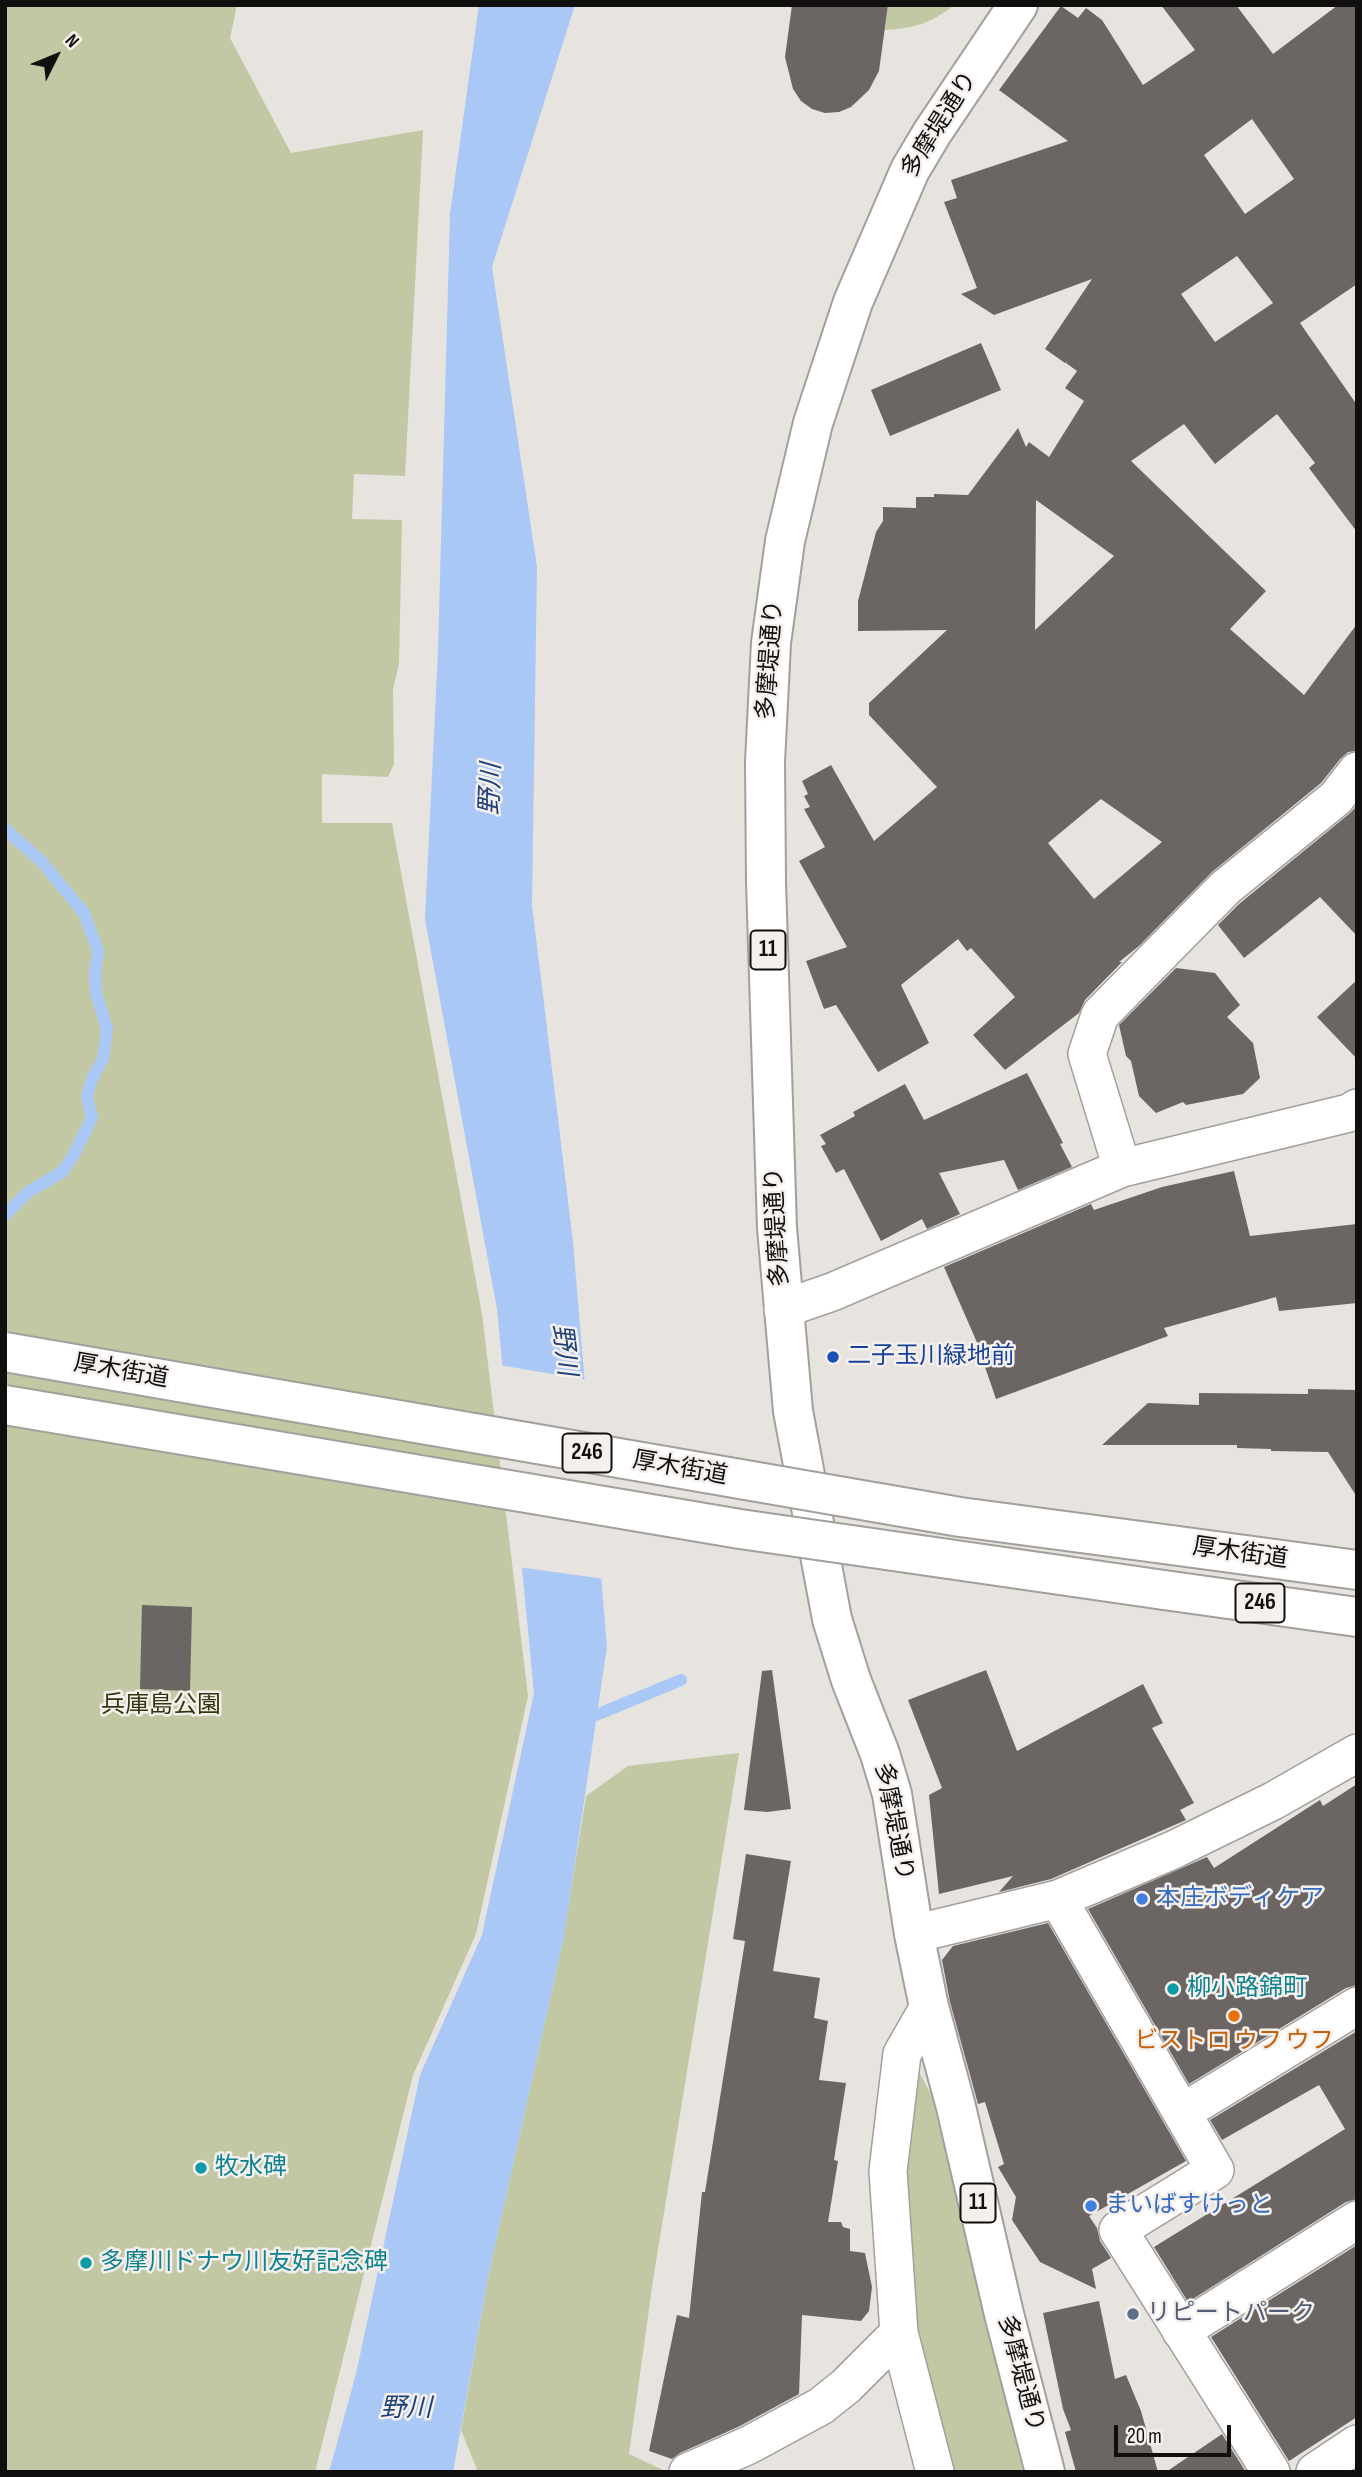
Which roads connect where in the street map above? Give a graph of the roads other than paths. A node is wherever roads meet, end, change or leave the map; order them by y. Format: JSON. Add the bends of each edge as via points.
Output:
{"nodes":[{"id":1,"x":1018,"y":5,"type":"edge"},
{"id":2,"x":1357,"y":771,"type":"edge"},
{"id":3,"x":1357,"y":1108,"type":"edge"},
{"id":4,"x":1122,"y":1168,"type":"junction"},
{"id":5,"x":783,"y":1309,"type":"junction"},
{"id":6,"x":5,"y":1352,"type":"edge"},
{"id":7,"x":5,"y":1405,"type":"edge"},
{"id":8,"x":1357,"y":1570,"type":"edge"},
{"id":9,"x":1357,"y":1617,"type":"edge"},
{"id":10,"x":1357,"y":1753,"type":"edge"},
{"id":11,"x":1058,"y":1899,"type":"junction"},
{"id":12,"x":914,"y":1934,"type":"junction"},
{"id":13,"x":1357,"y":2006,"type":"edge"},
{"id":14,"x":929,"y":2007,"type":"junction"},
{"id":15,"x":1183,"y":2112,"type":"junction"},
{"id":16,"x":1357,"y":2220,"type":"edge"},
{"id":17,"x":1181,"y":2331,"type":"junction"},
{"id":18,"x":899,"y":2333,"type":"junction"},
{"id":19,"x":1357,"y":2444,"type":"edge"},
{"id":20,"x":688,"y":2472,"type":"edge"},
{"id":21,"x":934,"y":2472,"type":"edge"},
{"id":22,"x":1045,"y":2472,"type":"edge"},
{"id":23,"x":1270,"y":2472,"type":"edge"},
{"id":24,"x":1315,"y":2472,"type":"edge"}],
"edges":[{"from":1,"to":5,"type":"main road","name":"多摩堤通り","number":"11","via":[[932,133],[892,211],[853,302],[813,423],[785,541],[771,643],[765,761],[776,1214]]},
{"from":2,"to":4,"type":"street","via":[[1336,798],[1225,888],[1100,1015],[1087,1054]]},
{"from":3,"to":4,"type":"street"},
{"from":4,"to":5,"type":"street"},
{"from":5,"to":12,"type":"main road","name":"多摩堤通り","number":"11","via":[[793,1411],[832,1619],[892,1794]]},
{"from":6,"to":8,"type":"main road","name":"厚木街道","number":"246","bridge":true,"via":[[960,1517]]},
{"from":7,"to":9,"type":"main road","name":"厚木街道","number":"246","bridge":true,"via":[[740,1530]]},
{"from":10,"to":11,"type":"street","via":[[1173,1850]]},
{"from":11,"to":12,"type":"street"},
{"from":11,"to":15,"type":"street"},
{"from":12,"to":14,"type":"main road","name":"多摩堤通り","number":"11"},
{"from":13,"to":15,"type":"street"},
{"from":14,"to":18,"type":"street","via":[[902,2054],[888,2171]]},
{"from":14,"to":22,"type":"main road","name":"多摩堤通り","number":"11"},
{"from":15,"to":17,"type":"street","via":[[1215,2170],[1118,2230]]},
{"from":16,"to":17,"type":"street"},
{"from":17,"to":23,"type":"street"},
{"from":18,"to":20,"type":"street","via":[[821,2406]]},
{"from":18,"to":21,"type":"street"},
{"from":19,"to":24,"type":"street"}]}
